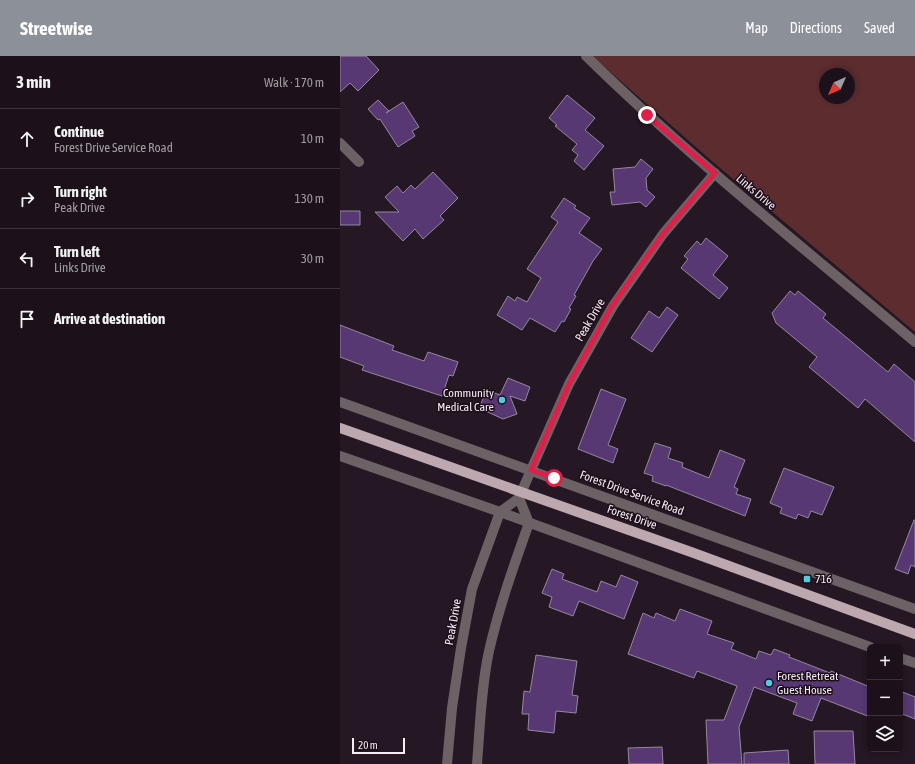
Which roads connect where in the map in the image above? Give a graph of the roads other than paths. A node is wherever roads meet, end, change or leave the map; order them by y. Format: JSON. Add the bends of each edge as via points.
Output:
{"nodes":[{"id":1,"x":586,"y":56,"type":"edge"},
{"id":2,"x":340,"y":142,"type":"edge"},
{"id":3,"x":359,"y":162,"type":"dead end"},
{"id":4,"x":715,"y":173,"type":"junction"},
{"id":5,"x":915,"y":342,"type":"edge"},
{"id":6,"x":340,"y":402,"type":"edge"},
{"id":7,"x":340,"y":428,"type":"edge"},
{"id":8,"x":340,"y":456,"type":"edge"},
{"id":9,"x":531,"y":470,"type":"junction"},
{"id":10,"x":521,"y":495,"type":"junction"},
{"id":11,"x":500,"y":512,"type":"junction"},
{"id":12,"x":529,"y":523,"type":"junction"},
{"id":13,"x":915,"y":610,"type":"edge"},
{"id":14,"x":915,"y":634,"type":"edge"},
{"id":15,"x":867,"y":646,"type":"edge"},
{"id":16,"x":903,"y":659,"type":"edge"},
{"id":17,"x":915,"y":663,"type":"edge"},
{"id":18,"x":447,"y":764,"type":"edge"},
{"id":19,"x":477,"y":764,"type":"edge"}],
"edges":[{"from":1,"to":4,"type":"street","name":"Links Drive","via":[[647,115]]},
{"from":2,"to":3,"type":"street"},
{"from":4,"to":5,"type":"street","name":"Links Drive"},
{"from":4,"to":9,"type":"street","name":"Peak Drive","via":[[663,234],[612,306],[569,384]]},
{"from":6,"to":9,"type":"street","name":"Forest Drive Service Road"},
{"from":7,"to":10,"type":"main road","name":"Forest Drive"},
{"from":8,"to":11,"type":"street"},
{"from":9,"to":10,"type":"street","name":"Peak Drive"},
{"from":9,"to":13,"type":"street","name":"Forest Drive Service Road"},
{"from":10,"to":11,"type":"street"},
{"from":10,"to":12,"type":"street"},
{"from":10,"to":14,"type":"main road","name":"Forest Drive"},
{"from":11,"to":12,"type":"street"},
{"from":11,"to":18,"type":"street","name":"Peak Drive","via":[[472,589],[454,693]]},
{"from":12,"to":15,"type":"street"},
{"from":12,"to":19,"type":"street","via":[[503,598],[489,652]]},
{"from":16,"to":17,"type":"street"}]}
